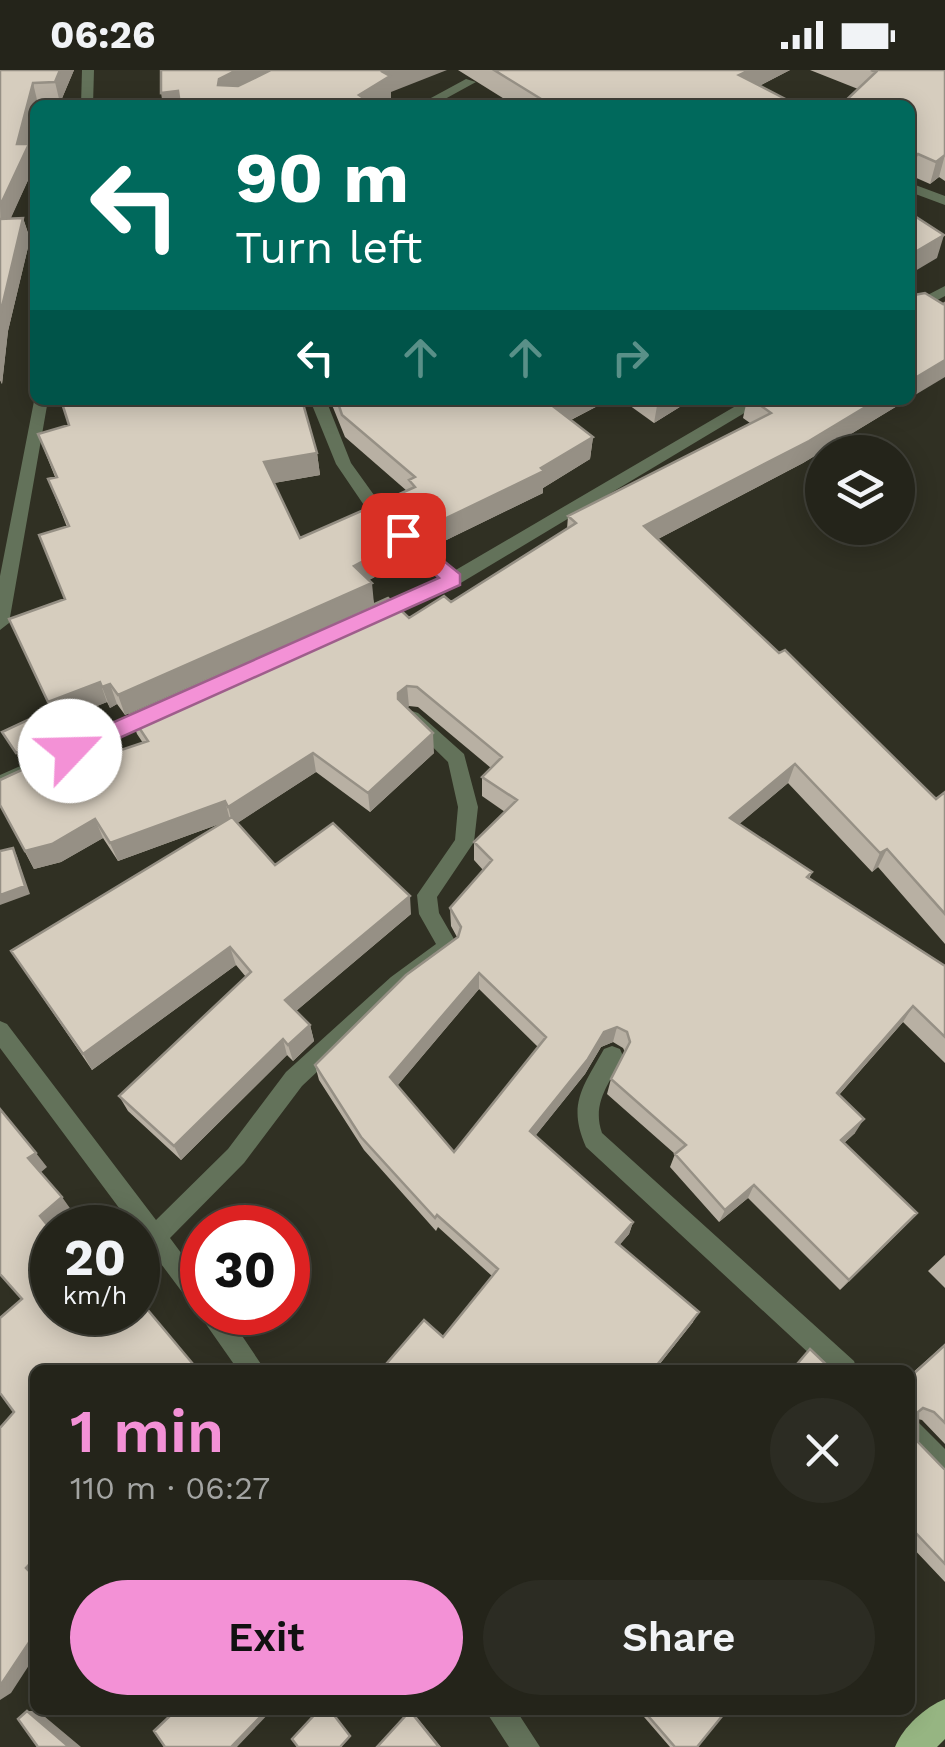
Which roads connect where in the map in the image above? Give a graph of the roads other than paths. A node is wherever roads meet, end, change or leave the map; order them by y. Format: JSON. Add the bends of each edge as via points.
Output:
{"nodes":[{"id":1,"x":88,"y":70,"type":"edge"},
{"id":2,"x":470,"y":82,"type":"dead end"},
{"id":3,"x":87,"y":100,"type":"edge"},
{"id":4,"x":434,"y":100,"type":"edge"},
{"id":5,"x":915,"y":189,"type":"edge"},
{"id":6,"x":945,"y":201,"type":"edge"},
{"id":7,"x":945,"y":290,"type":"edge"},
{"id":8,"x":915,"y":307,"type":"edge"},
{"id":9,"x":39,"y":405,"type":"edge"},
{"id":10,"x":320,"y":405,"type":"edge"},
{"id":11,"x":750,"y":405,"type":"edge"},
{"id":12,"x":454,"y":580,"type":"junction"},
{"id":13,"x":0,"y":623,"type":"edge"},
{"id":14,"x":345,"y":628,"type":"edge"},
{"id":15,"x":182,"y":701,"type":"edge"},
{"id":16,"x":411,"y":716,"type":"edge"},
{"id":17,"x":0,"y":782,"type":"edge"},
{"id":18,"x":0,"y":1031,"type":"edge"},
{"id":19,"x":612,"y":1056,"type":"dead end"},
{"id":20,"x":132,"y":1205,"type":"edge"},
{"id":21,"x":160,"y":1232,"type":"edge"},
{"id":22,"x":160,"y":1242,"type":"edge"},
{"id":23,"x":180,"y":1269,"type":"edge"},
{"id":24,"x":228,"y":1335,"type":"edge"},
{"id":25,"x":249,"y":1365,"type":"edge"},
{"id":26,"x":841,"y":1365,"type":"edge"},
{"id":27,"x":915,"y":1437,"type":"edge"},
{"id":28,"x":945,"y":1466,"type":"edge"},
{"id":29,"x":503,"y":1715,"type":"edge"},
{"id":30,"x":945,"y":1716,"type":"edge"},
{"id":31,"x":526,"y":1747,"type":"edge"},
{"id":32,"x":912,"y":1747,"type":"edge"}],
"edges":[{"from":1,"to":3,"type":"street"},
{"from":2,"to":4,"type":"street"},
{"from":5,"to":6,"type":"street"},
{"from":7,"to":8,"type":"street"},
{"from":9,"to":13,"type":"street"},
{"from":10,"to":12,"type":"street","via":[[344,464],[378,513]]},
{"from":11,"to":12,"type":"street"},
{"from":12,"to":14,"type":"street"},
{"from":15,"to":17,"type":"street"},
{"from":16,"to":21,"type":"street","via":[[458,759],[468,807],[464,842],[427,895],[429,914],[447,938],[444,952],[398,983],[294,1079],[236,1156]]},
{"from":18,"to":20,"type":"street"},
{"from":19,"to":26,"type":"street","via":[[584,1108],[594,1140]]},
{"from":22,"to":23,"type":"street"},
{"from":24,"to":25,"type":"street"},
{"from":27,"to":28,"type":"street"},
{"from":29,"to":31,"type":"street"},
{"from":30,"to":32,"type":"main road"}]}
